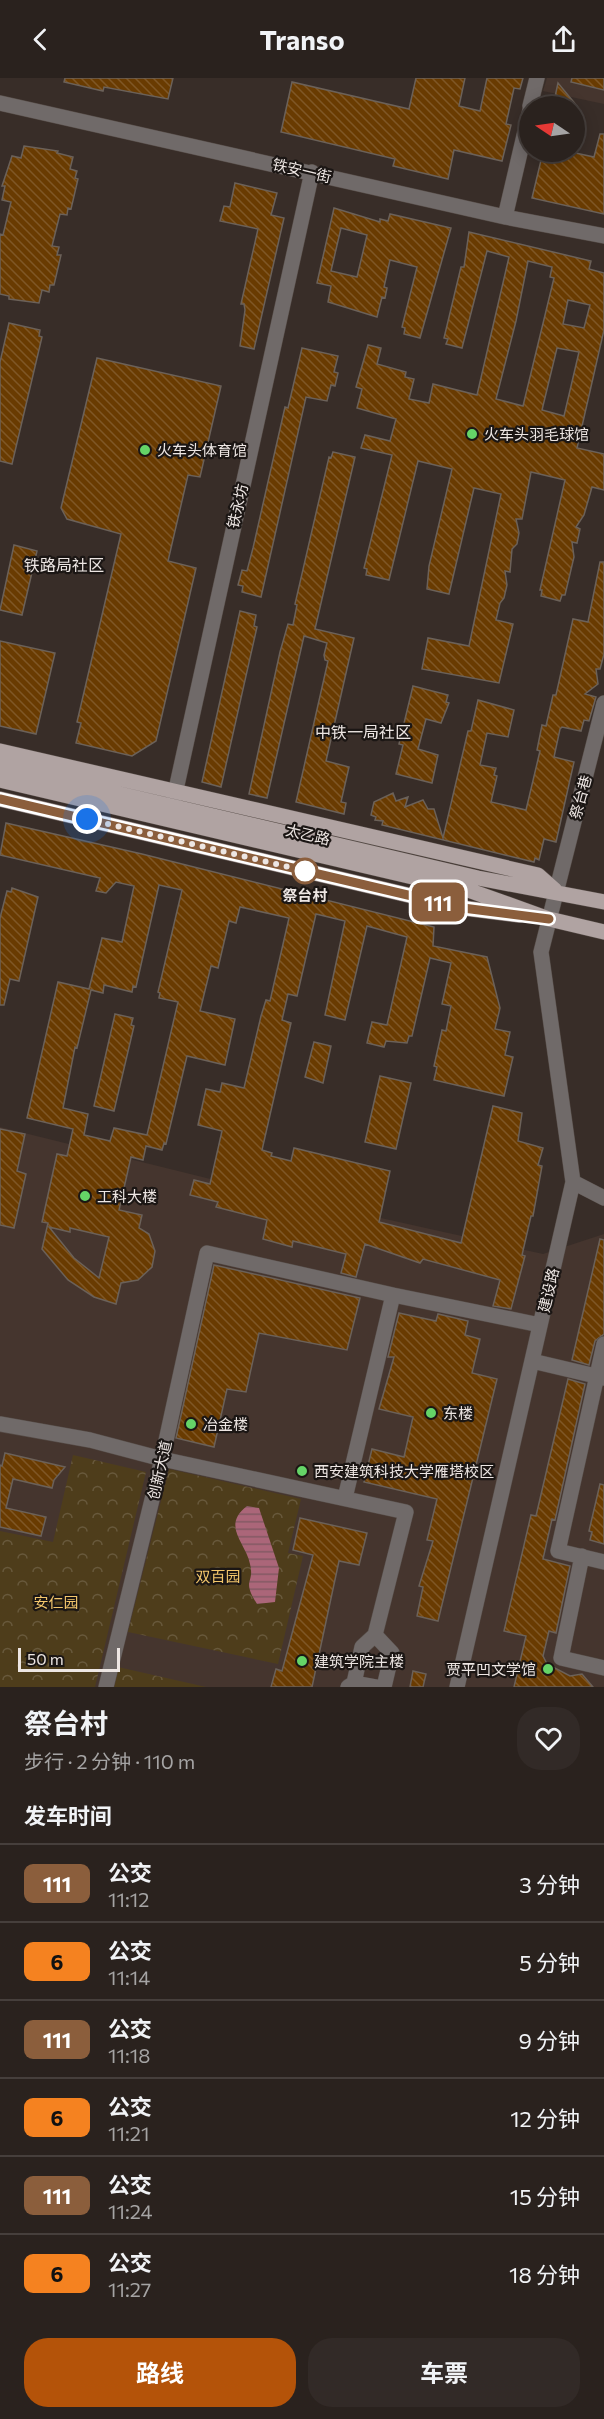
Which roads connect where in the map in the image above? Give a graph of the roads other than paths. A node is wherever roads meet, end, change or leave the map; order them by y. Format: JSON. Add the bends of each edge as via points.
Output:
{"nodes":[{"id":1,"x":537,"y":78,"type":"edge"},
{"id":2,"x":533,"y":96,"type":"edge"},
{"id":3,"x":0,"y":103,"type":"edge"},
{"id":4,"x":519,"y":156,"type":"edge"},
{"id":5,"x":312,"y":172,"type":"junction"},
{"id":6,"x":505,"y":217,"type":"junction"},
{"id":7,"x":604,"y":236,"type":"edge"},
{"id":8,"x":604,"y":703,"type":"edge"},
{"id":9,"x":0,"y":751,"type":"edge"},
{"id":10,"x":0,"y":766,"type":"edge"},
{"id":11,"x":0,"y":780,"type":"edge"},
{"id":12,"x":0,"y":799,"type":"edge"},
{"id":13,"x":174,"y":799,"type":"junction"},
{"id":14,"x":555,"y":890,"type":"junction"},
{"id":15,"x":604,"y":902,"type":"edge"},
{"id":16,"x":549,"y":919,"type":"junction"},
{"id":17,"x":604,"y":932,"type":"edge"},
{"id":18,"x":573,"y":1182,"type":"junction"},
{"id":19,"x":604,"y":1198,"type":"edge"},
{"id":20,"x":393,"y":1295,"type":"junction"},
{"id":21,"x":540,"y":1325,"type":"junction"},
{"id":22,"x":604,"y":1344,"type":"edge"},
{"id":23,"x":532,"y":1361,"type":"junction"},
{"id":24,"x":600,"y":1377,"type":"edge"},
{"id":25,"x":0,"y":1424,"type":"edge"},
{"id":26,"x":162,"y":1459,"type":"junction"},
{"id":27,"x":345,"y":1498,"type":"junction"},
{"id":28,"x":582,"y":1556,"type":"junction"},
{"id":29,"x":604,"y":1562,"type":"edge"},
{"id":30,"x":375,"y":1635,"type":"junction"},
{"id":31,"x":604,"y":1668,"type":"edge"},
{"id":32,"x":351,"y":1685,"type":"edge"},
{"id":33,"x":106,"y":1687,"type":"edge"},
{"id":34,"x":376,"y":1687,"type":"edge"},
{"id":35,"x":384,"y":1687,"type":"edge"},
{"id":36,"x":457,"y":1687,"type":"edge"}],
"edges":[{"from":1,"to":2,"type":"street"},
{"from":3,"to":5,"type":"street","name":"铁安一街"},
{"from":4,"to":6,"type":"street"},
{"from":5,"to":6,"type":"street","name":"铁安一街"},
{"from":5,"to":13,"type":"street","name":"铁永坊"},
{"from":6,"to":7,"type":"street","name":"铁安一街"},
{"from":8,"to":14,"type":"street","name":"祭台巷"},
{"from":9,"to":13,"type":"main road"},
{"from":10,"to":13,"type":"main road","name":"太乙路"},
{"from":11,"to":16,"type":"main road","name":"太乙路","via":[[468,890]]},
{"from":12,"to":16,"type":"main road","via":[[463,908]]},
{"from":13,"to":14,"type":"main road","name":"太乙路","via":[[478,878]]},
{"from":14,"to":15,"type":"main road","name":"太乙路"},
{"from":14,"to":16,"type":"street","name":"建设路"},
{"from":16,"to":17,"type":"main road","name":"太乙路"},
{"from":16,"to":18,"type":"street","name":"建设路","via":[[541,952]]},
{"from":18,"to":19,"type":"street"},
{"from":18,"to":21,"type":"street","name":"建设路"},
{"from":20,"to":21,"type":"street"},
{"from":20,"to":26,"type":"street","name":"创新大道","via":[[207,1253]]},
{"from":20,"to":27,"type":"street"},
{"from":21,"to":23,"type":"street","name":"建设路"},
{"from":22,"to":24,"type":"street"},
{"from":23,"to":24,"type":"street"},
{"from":23,"to":36,"type":"street","name":"建设路"},
{"from":24,"to":28,"type":"street","via":[[558,1551]]},
{"from":25,"to":26,"type":"street","via":[[90,1440]]},
{"from":26,"to":27,"type":"street"},
{"from":26,"to":33,"type":"street","name":"创新大道"},
{"from":27,"to":30,"type":"street","via":[[406,1512]]},
{"from":28,"to":29,"type":"street"},
{"from":28,"to":31,"type":"street","via":[[561,1658]]},
{"from":30,"to":32,"type":"street","via":[[362,1647]]},
{"from":30,"to":35,"type":"street","via":[[392,1653]]},
{"from":32,"to":34,"type":"street"}]}
